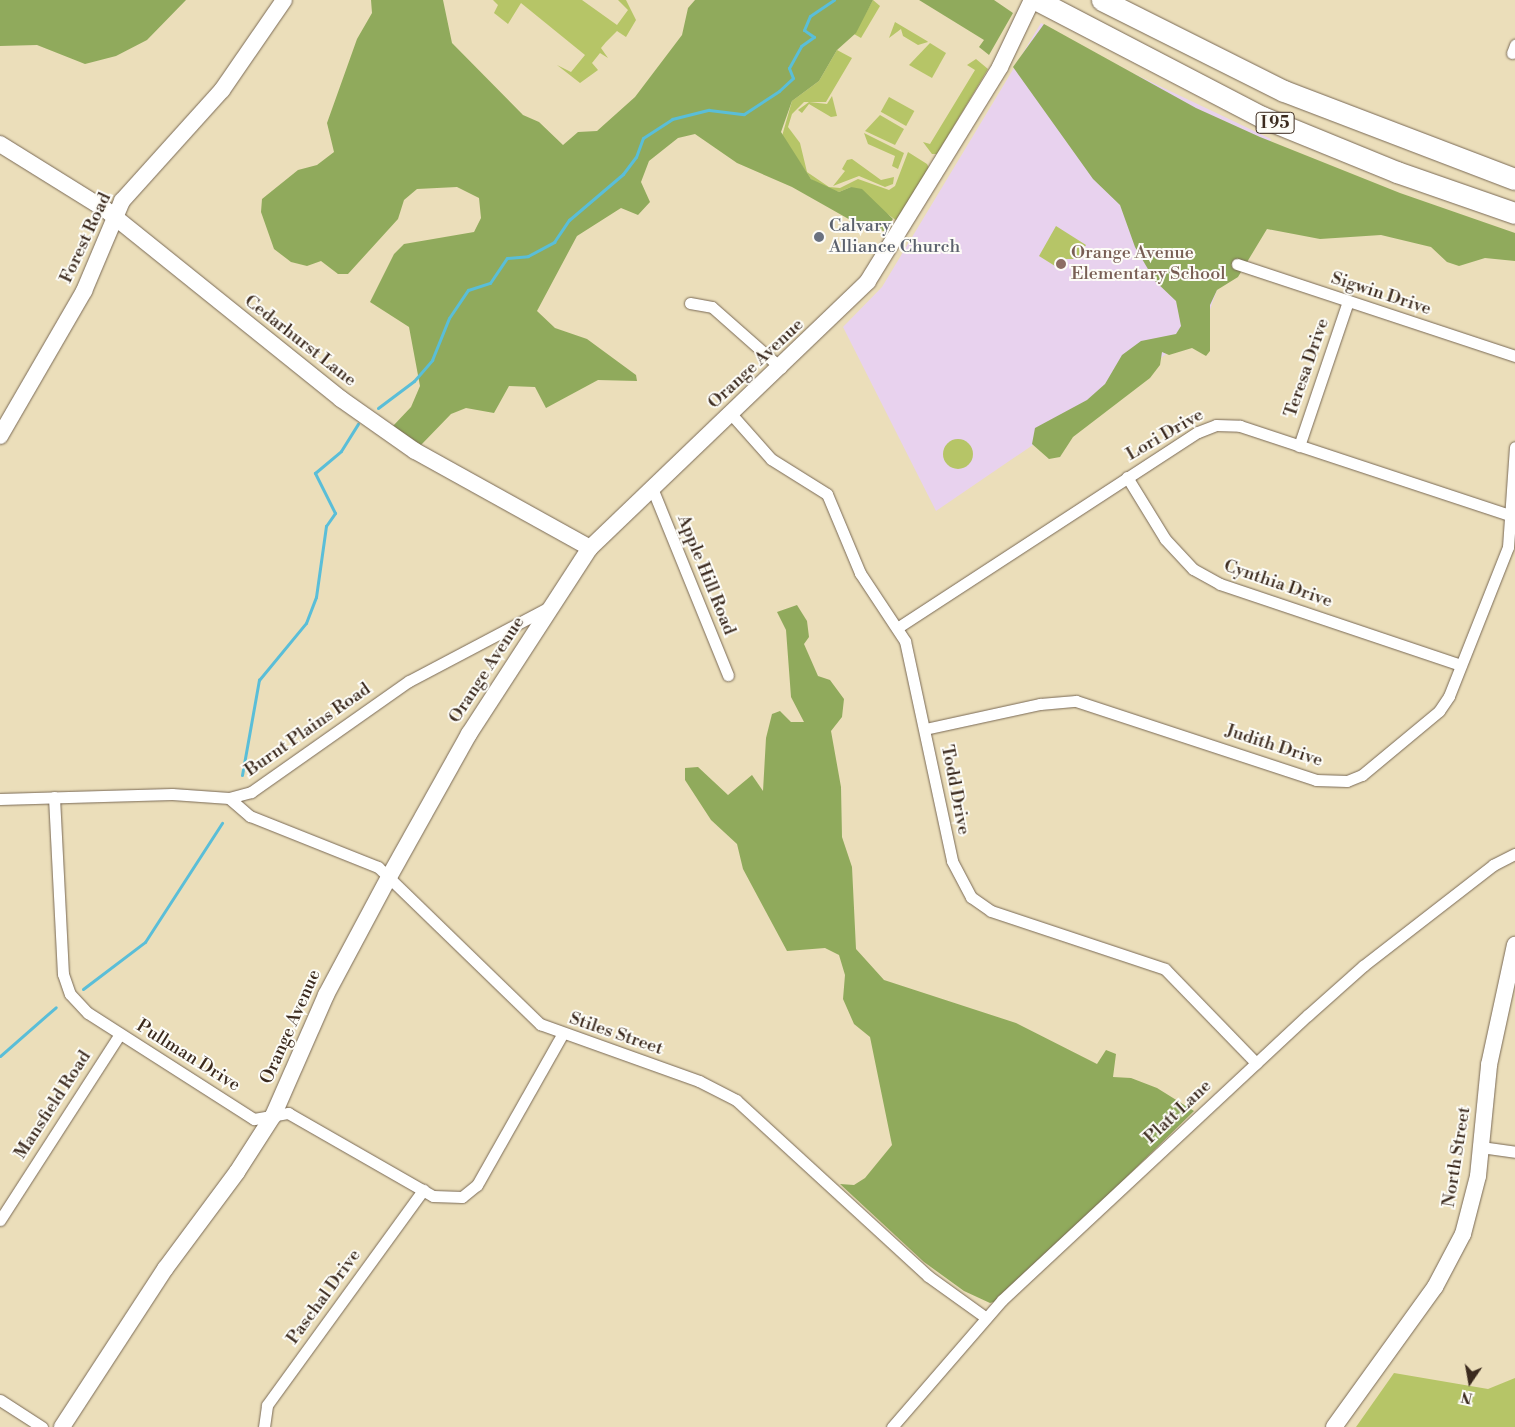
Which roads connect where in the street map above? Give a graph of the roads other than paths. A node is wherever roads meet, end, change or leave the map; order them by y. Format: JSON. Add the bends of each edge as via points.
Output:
{"nodes":[{"id":1,"x":284,"y":0,"type":"edge"},
{"id":2,"x":1102,"y":0,"type":"edge"},
{"id":3,"x":1039,"y":2,"type":"edge"},
{"id":4,"x":0,"y":144,"type":"edge"},
{"id":5,"x":1515,"y":179,"type":"edge"},
{"id":6,"x":1515,"y":213,"type":"edge"},
{"id":7,"x":114,"y":217,"type":"junction"},
{"id":8,"x":1237,"y":264,"type":"dead end"},
{"id":9,"x":1348,"y":301,"type":"junction"},
{"id":10,"x":690,"y":303,"type":"dead end"},
{"id":11,"x":1515,"y":356,"type":"edge"},
{"id":12,"x":781,"y":368,"type":"junction"},
{"id":13,"x":732,"y":415,"type":"junction"},
{"id":14,"x":0,"y":436,"type":"edge"},
{"id":15,"x":1299,"y":446,"type":"junction"},
{"id":16,"x":1515,"y":448,"type":"edge"},
{"id":17,"x":1127,"y":477,"type":"junction"},
{"id":18,"x":652,"y":488,"type":"junction"},
{"id":19,"x":1512,"y":516,"type":"junction"},
{"id":20,"x":590,"y":548,"type":"junction"},
{"id":21,"x":553,"y":606,"type":"junction"},
{"id":22,"x":898,"y":628,"type":"junction"},
{"id":23,"x":1461,"y":665,"type":"junction"},
{"id":24,"x":728,"y":675,"type":"dead end"},
{"id":25,"x":926,"y":729,"type":"junction"},
{"id":26,"x":54,"y":797,"type":"junction"},
{"id":27,"x":0,"y":798,"type":"edge"},
{"id":28,"x":230,"y":798,"type":"junction"},
{"id":29,"x":1515,"y":854,"type":"edge"},
{"id":30,"x":389,"y":877,"type":"junction"},
{"id":31,"x":1515,"y":945,"type":"edge"},
{"id":32,"x":120,"y":1034,"type":"junction"},
{"id":33,"x":562,"y":1035,"type":"junction"},
{"id":34,"x":1256,"y":1063,"type":"junction"},
{"id":35,"x":273,"y":1116,"type":"junction"},
{"id":36,"x":1481,"y":1147,"type":"junction"},
{"id":37,"x":1515,"y":1152,"type":"edge"},
{"id":38,"x":423,"y":1190,"type":"junction"},
{"id":39,"x":0,"y":1220,"type":"edge"},
{"id":40,"x":984,"y":1317,"type":"junction"},
{"id":41,"x":0,"y":1400,"type":"edge"},
{"id":42,"x":42,"y":1427,"type":"edge"},
{"id":43,"x":62,"y":1427,"type":"edge"},
{"id":44,"x":264,"y":1427,"type":"edge"},
{"id":45,"x":892,"y":1427,"type":"edge"},
{"id":46,"x":1334,"y":1427,"type":"edge"}],
"edges":[{"from":1,"to":7,"type":"main road","name":"Forest Road","via":[[222,90],[122,201]]},
{"from":2,"to":5,"type":"highway","number":"I 95","via":[[1293,95]]},
{"from":3,"to":6,"type":"highway","number":"I 95","via":[[1262,117],[1397,172]]},
{"from":3,"to":12,"type":"main road","name":"Orange Avenue","via":[[877,269]]},
{"from":4,"to":7,"type":"main road","name":"Cedarhurst Lane"},
{"from":7,"to":14,"type":"main road","name":"Forest Road","via":[[84,291]]},
{"from":7,"to":20,"type":"main road","name":"Cedarhurst Lane","via":[[349,404],[415,451]]},
{"from":8,"to":9,"type":"street","name":"Sigwin Drive"},
{"from":9,"to":11,"type":"street","name":"Sigwin Drive"},
{"from":9,"to":15,"type":"street","name":"Teresa Drive"},
{"from":10,"to":12,"type":"street","via":[[712,307]]},
{"from":12,"to":13,"type":"main road","name":"Orange Avenue"},
{"from":13,"to":18,"type":"main road","name":"Orange Avenue"},
{"from":13,"to":22,"type":"street","name":"Todd Drive","via":[[771,459],[827,494],[860,573]]},
{"from":15,"to":17,"type":"street","name":"Lori Drive","via":[[1240,426],[1216,425]]},
{"from":15,"to":19,"type":"street","name":"Lori Drive"},
{"from":16,"to":19,"type":"street","name":"Judith Drive"},
{"from":17,"to":22,"type":"street","name":"Lori Drive"},
{"from":17,"to":23,"type":"street","name":"Cynthia Drive","via":[[1165,539],[1193,569],[1220,584]]},
{"from":18,"to":20,"type":"main road","name":"Orange Avenue"},
{"from":18,"to":24,"type":"street","name":"Apple Hill Road"},
{"from":19,"to":23,"type":"street","name":"Judith Drive","via":[[1504,560]]},
{"from":20,"to":21,"type":"main road","name":"Orange Avenue"},
{"from":21,"to":28,"type":"street","name":"Burnt Plains Road","via":[[409,681],[256,790]]},
{"from":21,"to":30,"type":"main road","name":"Orange Avenue","via":[[469,734]]},
{"from":22,"to":25,"type":"street","name":"Todd Drive","via":[[910,655]]},
{"from":23,"to":25,"type":"street","name":"Judith Drive","via":[[1439,711],[1362,775],[1347,781],[1316,780],[1076,701],[1040,704]]},
{"from":25,"to":34,"type":"street","name":"Todd Drive","via":[[952,861],[976,902],[1165,969]]},
{"from":26,"to":27,"type":"street","name":"Burnt Plains Road"},
{"from":26,"to":28,"type":"street","name":"Burnt Plains Road"},
{"from":26,"to":32,"type":"street","name":"Pullman Drive","via":[[66,986],[80,1008]]},
{"from":28,"to":30,"type":"street","name":"Stiles Street","via":[[250,816],[378,867]]},
{"from":29,"to":34,"type":"street","name":"Platt Lane","via":[[1493,865],[1363,966]]},
{"from":30,"to":33,"type":"street","name":"Stiles Street","via":[[527,1013]]},
{"from":30,"to":35,"type":"main road","name":"Orange Avenue","via":[[326,995]]},
{"from":31,"to":36,"type":"main road","name":"North Street","via":[[1489,1065]]},
{"from":32,"to":35,"type":"street","name":"Pullman Drive","via":[[254,1119]]},
{"from":32,"to":39,"type":"street","name":"Mansfield Road"},
{"from":33,"to":38,"type":"street","name":"Pullman Drive","via":[[474,1189],[455,1199]]},
{"from":33,"to":40,"type":"street","name":"Stiles Street","via":[[699,1081],[736,1100],[928,1276]]},
{"from":34,"to":40,"type":"street","name":"Platt Lane"},
{"from":35,"to":38,"type":"street","name":"Pullman Drive","via":[[288,1113]]},
{"from":35,"to":43,"type":"main road","name":"Orange Avenue","via":[[238,1172],[165,1269]]},
{"from":36,"to":37,"type":"street"},
{"from":36,"to":46,"type":"main road","name":"North Street","via":[[1472,1204],[1453,1255]]},
{"from":38,"to":44,"type":"street","name":"Paschal Drive","via":[[266,1405]]},
{"from":40,"to":45,"type":"street","name":"Platt Lane"},
{"from":41,"to":42,"type":"street"}]}
